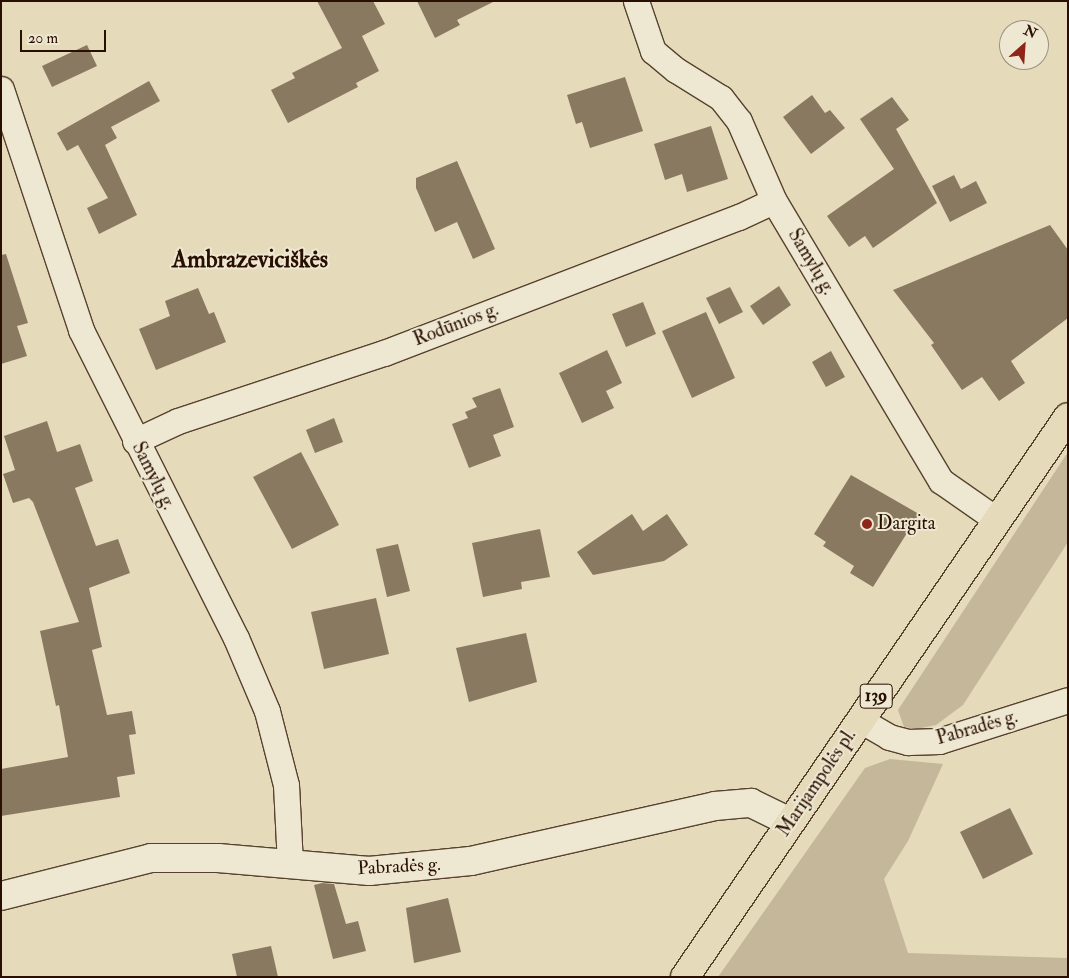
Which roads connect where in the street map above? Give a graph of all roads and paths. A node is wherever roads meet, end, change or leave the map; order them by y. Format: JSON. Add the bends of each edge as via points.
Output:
{"nodes":[{"id":1,"x":636,"y":1,"type":"edge"},
{"id":2,"x":1,"y":89,"type":"edge"},
{"id":3,"x":774,"y":201,"type":"junction"},
{"id":4,"x":1068,"y":416,"type":"edge"},
{"id":5,"x":135,"y":440,"type":"junction"},
{"id":6,"x":997,"y":520,"type":"junction"},
{"id":7,"x":1068,"y":700,"type":"edge"},
{"id":8,"x":860,"y":720,"type":"junction"},
{"id":9,"x":790,"y":822,"type":"junction"},
{"id":10,"x":290,"y":864,"type":"junction"},
{"id":11,"x":1,"y":896,"type":"edge"},
{"id":12,"x":685,"y":977,"type":"edge"}],
"edges":[{"from":1,"to":3,"type":"street","name":"Samylų g.","via":[[653,51],[676,70],[721,98],[739,122]]},
{"from":2,"to":5,"type":"street","name":"Samylų g.","via":[[82,330]]},
{"from":3,"to":5,"type":"street","name":"Rodūnios g.","via":[[384,353],[178,421]]},
{"from":3,"to":6,"type":"street","name":"Samylų g.","via":[[941,481]]},
{"from":4,"to":6,"type":"main road","name":"Marijampolės pl.","number":"139"},
{"from":5,"to":10,"type":"street","name":"Samylų g.","via":[[236,638],[267,711],[286,785]]},
{"from":6,"to":8,"type":"main road","name":"Marijampolės pl.","number":"139"},
{"from":7,"to":8,"type":"street","name":"Pabradės g.","via":[[940,741],[908,742],[889,737]]},
{"from":8,"to":9,"type":"main road","name":"Marijampolės pl.","number":"139"},
{"from":9,"to":10,"type":"street","name":"Pabradės g.","via":[[751,804],[716,806],[471,861],[431,867],[369,871]]},
{"from":9,"to":12,"type":"main road","name":"Marijampolės pl.","number":"139"},
{"from":10,"to":11,"type":"street","name":"Pabradės g.","via":[[218,858],[151,858]]}]}
